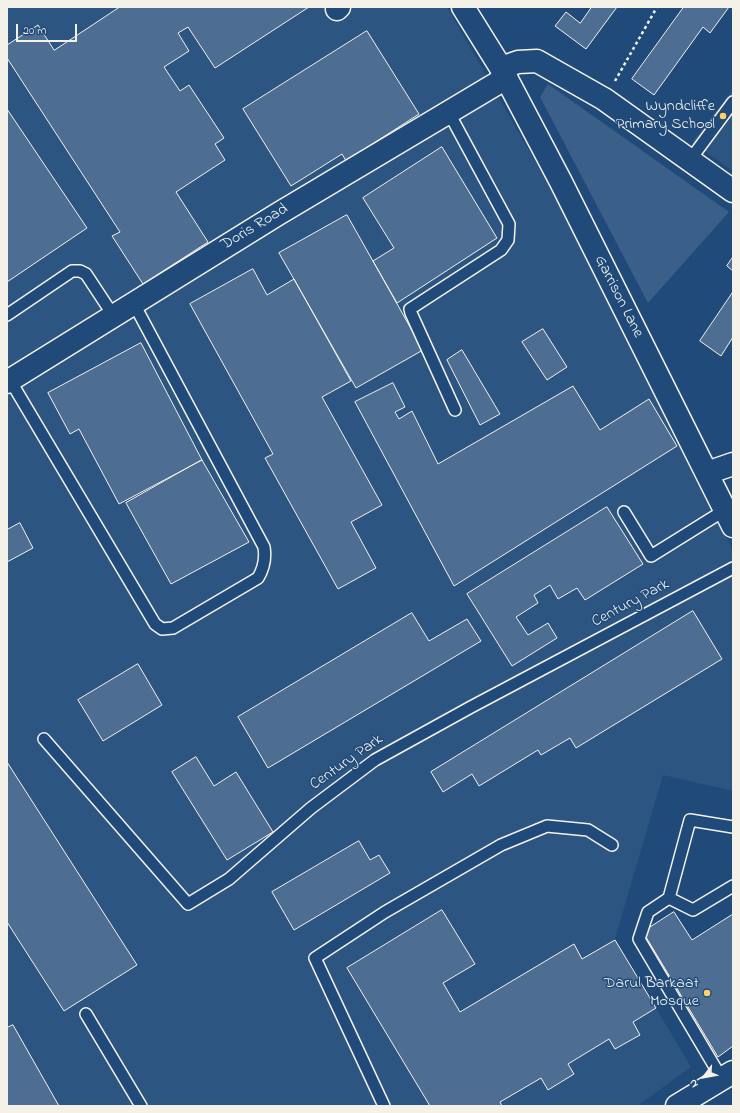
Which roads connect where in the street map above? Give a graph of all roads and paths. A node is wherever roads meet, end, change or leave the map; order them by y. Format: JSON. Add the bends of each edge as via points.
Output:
{"nodes":[{"id":1,"x":463,"y":7,"type":"edge"},
{"id":2,"x":657,"y":7,"type":"edge"},
{"id":3,"x":504,"y":73,"type":"junction"},
{"id":4,"x":604,"y":99,"type":"junction"},
{"id":5,"x":733,"y":102,"type":"edge"},
{"id":6,"x":449,"y":113,"type":"junction"},
{"id":7,"x":690,"y":160,"type":"junction"},
{"id":8,"x":733,"y":191,"type":"edge"},
{"id":9,"x":133,"y":302,"type":"junction"},
{"id":10,"x":7,"y":315,"type":"edge"},
{"id":11,"x":113,"y":315,"type":"junction"},
{"id":12,"x":9,"y":381,"type":"edge"},
{"id":13,"x":455,"y":410,"type":"dead end"},
{"id":14,"x":733,"y":464,"type":"edge"},
{"id":15,"x":707,"y":473,"type":"junction"},
{"id":16,"x":624,"y":512,"type":"dead end"},
{"id":17,"x":729,"y":518,"type":"edge"},
{"id":18,"x":733,"y":568,"type":"edge"},
{"id":19,"x":44,"y":739,"type":"dead end"},
{"id":20,"x":733,"y":827,"type":"edge"},
{"id":21,"x":612,"y":845,"type":"dead end"},
{"id":22,"x":733,"y":886,"type":"edge"},
{"id":23,"x":669,"y":898,"type":"junction"},
{"id":24,"x":86,"y":1014,"type":"dead end"},
{"id":25,"x":728,"y":1076,"type":"edge"},
{"id":26,"x":141,"y":1106,"type":"edge"},
{"id":27,"x":384,"y":1106,"type":"edge"},
{"id":28,"x":677,"y":1106,"type":"edge"}],
"edges":[{"from":1,"to":3,"type":"street","name":"Garrison Lane"},
{"from":2,"to":4,"type":"path"},
{"from":3,"to":4,"type":"street","name":"Doris Road","via":[[518,62],[537,61]]},
{"from":3,"to":6,"type":"street","name":"Doris Road"},
{"from":3,"to":15,"type":"street","name":"Garrison Lane"},
{"from":4,"to":7,"type":"street","name":"Doris Road"},
{"from":5,"to":7,"type":"lane"},
{"from":6,"to":9,"type":"street","name":"Doris Road"},
{"from":6,"to":13,"type":"lane","via":[[509,224],[508,240],[501,250],[410,309]]},
{"from":7,"to":8,"type":"street","name":"Doris Road"},
{"from":9,"to":11,"type":"street","name":"Doris Road"},
{"from":9,"to":12,"type":"lane","via":[[264,547],[266,557],[258,578],[173,628],[162,629],[155,624]]},
{"from":10,"to":11,"type":"lane","via":[[72,271],[86,274]]},
{"from":11,"to":12,"type":"street","name":"Doris Road"},
{"from":14,"to":15,"type":"street"},
{"from":15,"to":17,"type":"street","name":"Garrison Lane"},
{"from":16,"to":17,"type":"lane","via":[[651,556]]},
{"from":18,"to":19,"type":"lane","name":"Century Park","via":[[375,760],[311,808],[229,879],[188,904]]},
{"from":20,"to":23,"type":"lane","via":[[690,820]]},
{"from":21,"to":27,"type":"lane","via":[[588,830],[547,826],[494,849],[385,912],[315,958]]},
{"from":22,"to":23,"type":"lane","via":[[693,910]]},
{"from":23,"to":25,"type":"lane","via":[[648,912],[639,939]]},
{"from":24,"to":26,"type":"lane"},
{"from":25,"to":28,"type":"street"}]}
